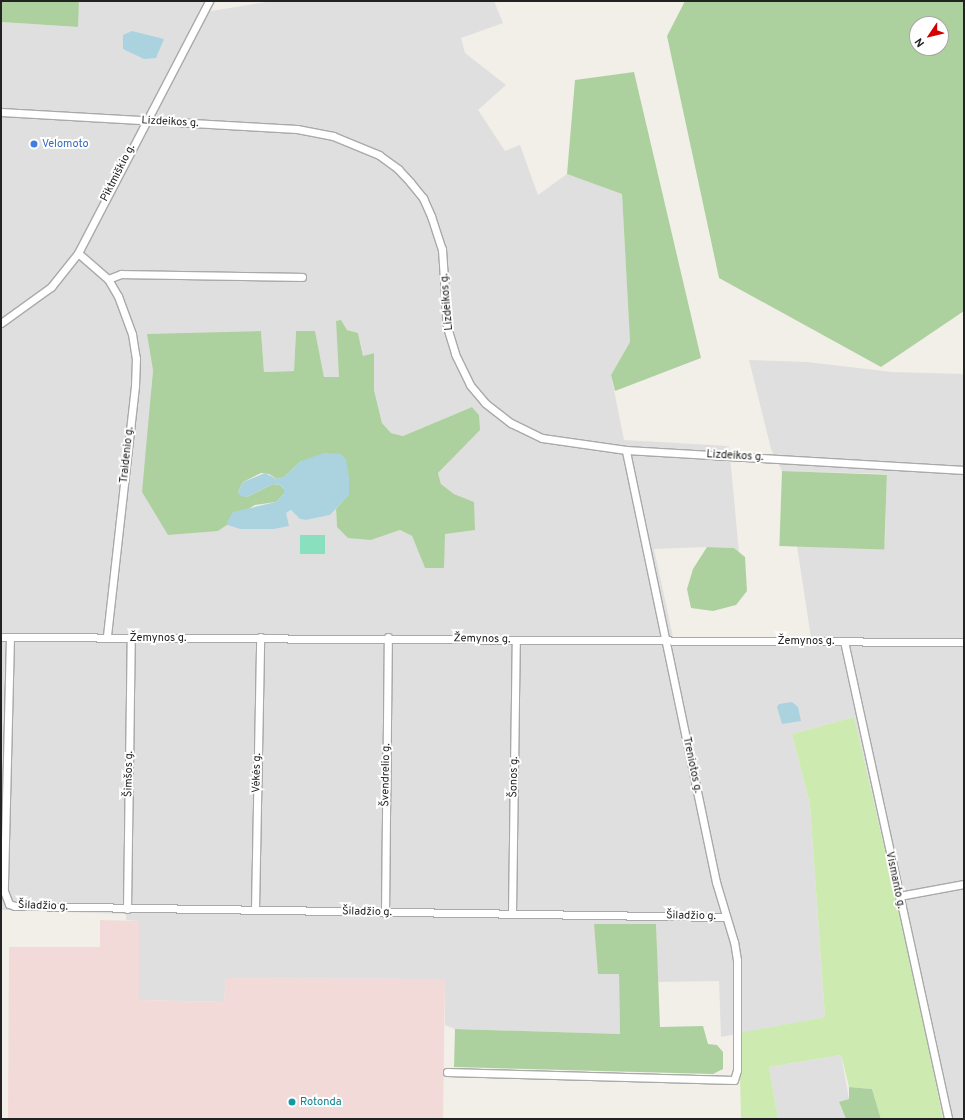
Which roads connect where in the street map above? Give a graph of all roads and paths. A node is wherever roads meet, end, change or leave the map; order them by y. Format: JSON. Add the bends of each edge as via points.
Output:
{"nodes":[{"id":1,"x":209,"y":1,"type":"edge"},
{"id":2,"x":1,"y":112,"type":"edge"},
{"id":3,"x":145,"y":121,"type":"junction"},
{"id":4,"x":78,"y":253,"type":"junction"},
{"id":5,"x":302,"y":277,"type":"dead end"},
{"id":6,"x":108,"y":279,"type":"junction"},
{"id":7,"x":1,"y":323,"type":"edge"},
{"id":8,"x":626,"y":450,"type":"junction"},
{"id":9,"x":964,"y":470,"type":"edge"},
{"id":10,"x":107,"y":636,"type":"junction"},
{"id":11,"x":1,"y":637,"type":"edge"},
{"id":12,"x":10,"y":637,"type":"junction"},
{"id":13,"x":260,"y":637,"type":"junction"},
{"id":14,"x":388,"y":637,"type":"junction"},
{"id":15,"x":131,"y":639,"type":"junction"},
{"id":16,"x":516,"y":640,"type":"junction"},
{"id":17,"x":666,"y":640,"type":"junction"},
{"id":18,"x":844,"y":641,"type":"junction"},
{"id":19,"x":964,"y":642,"type":"edge"},
{"id":20,"x":964,"y":884,"type":"edge"},
{"id":21,"x":899,"y":896,"type":"junction"},
{"id":22,"x":127,"y":909,"type":"junction"},
{"id":23,"x":255,"y":909,"type":"junction"},
{"id":24,"x":385,"y":913,"type":"junction"},
{"id":25,"x":512,"y":913,"type":"junction"},
{"id":26,"x":725,"y":917,"type":"junction"},
{"id":27,"x":447,"y":1072,"type":"dead end"},
{"id":28,"x":948,"y":1119,"type":"edge"}],
"edges":[{"from":1,"to":3,"type":"street","name":"Piktmiškio g."},
{"from":2,"to":3,"type":"street","name":"Lizdeikos g."},
{"from":3,"to":4,"type":"street","name":"Piktmiškio g."},
{"from":3,"to":8,"type":"street","name":"Lizdeikos g.","via":[[297,129],[333,136],[379,155],[398,168],[410,182],[423,198],[431,216],[442,249],[447,327],[455,354],[467,379],[485,403],[511,423],[542,438]]},
{"from":4,"to":6,"type":"street","name":"Traidenio g."},
{"from":4,"to":7,"type":"street","name":"Piktmiškio g.","via":[[51,287]]},
{"from":5,"to":6,"type":"street","via":[[121,274]]},
{"from":6,"to":10,"type":"street","name":"Traidenio g.","via":[[126,313],[136,358]]},
{"from":8,"to":9,"type":"street","name":"Lizdeikos g."},
{"from":8,"to":17,"type":"street","name":"Treniotos g."},
{"from":10,"to":12,"type":"street","name":"Žemynos g."},
{"from":10,"to":15,"type":"street","name":"Žemynos g."},
{"from":11,"to":12,"type":"street","name":"Žemynos g."},
{"from":12,"to":22,"type":"street","name":"Šiladžio g.","via":[[4,891],[9,904]]},
{"from":13,"to":14,"type":"street","name":"Žemynos g."},
{"from":13,"to":15,"type":"street","name":"Žemynos g."},
{"from":13,"to":23,"type":"street","name":"Vėkės g."},
{"from":14,"to":16,"type":"street","name":"Žemynos g."},
{"from":14,"to":24,"type":"street","name":"Švendrelio g."},
{"from":15,"to":22,"type":"street","name":"Šimšos g."},
{"from":16,"to":17,"type":"street","name":"Žemynos g."},
{"from":16,"to":25,"type":"street","name":"Šonos g."},
{"from":17,"to":18,"type":"street","name":"Žemynos g."},
{"from":17,"to":26,"type":"street","name":"Treniotos g."},
{"from":18,"to":19,"type":"street","name":"Žemynos g."},
{"from":18,"to":21,"type":"street","name":"Vismanto g."},
{"from":20,"to":21,"type":"street"},
{"from":21,"to":28,"type":"street","name":"Vismanto g."},
{"from":22,"to":23,"type":"street","name":"Šiladžio g."},
{"from":23,"to":24,"type":"street","name":"Šiladžio g."},
{"from":24,"to":25,"type":"street","name":"Šiladžio g."},
{"from":25,"to":26,"type":"street","name":"Šiladžio g."},
{"from":26,"to":27,"type":"street","name":"Treniotos g.","via":[[736,960],[737,1070],[734,1080]]}]}
